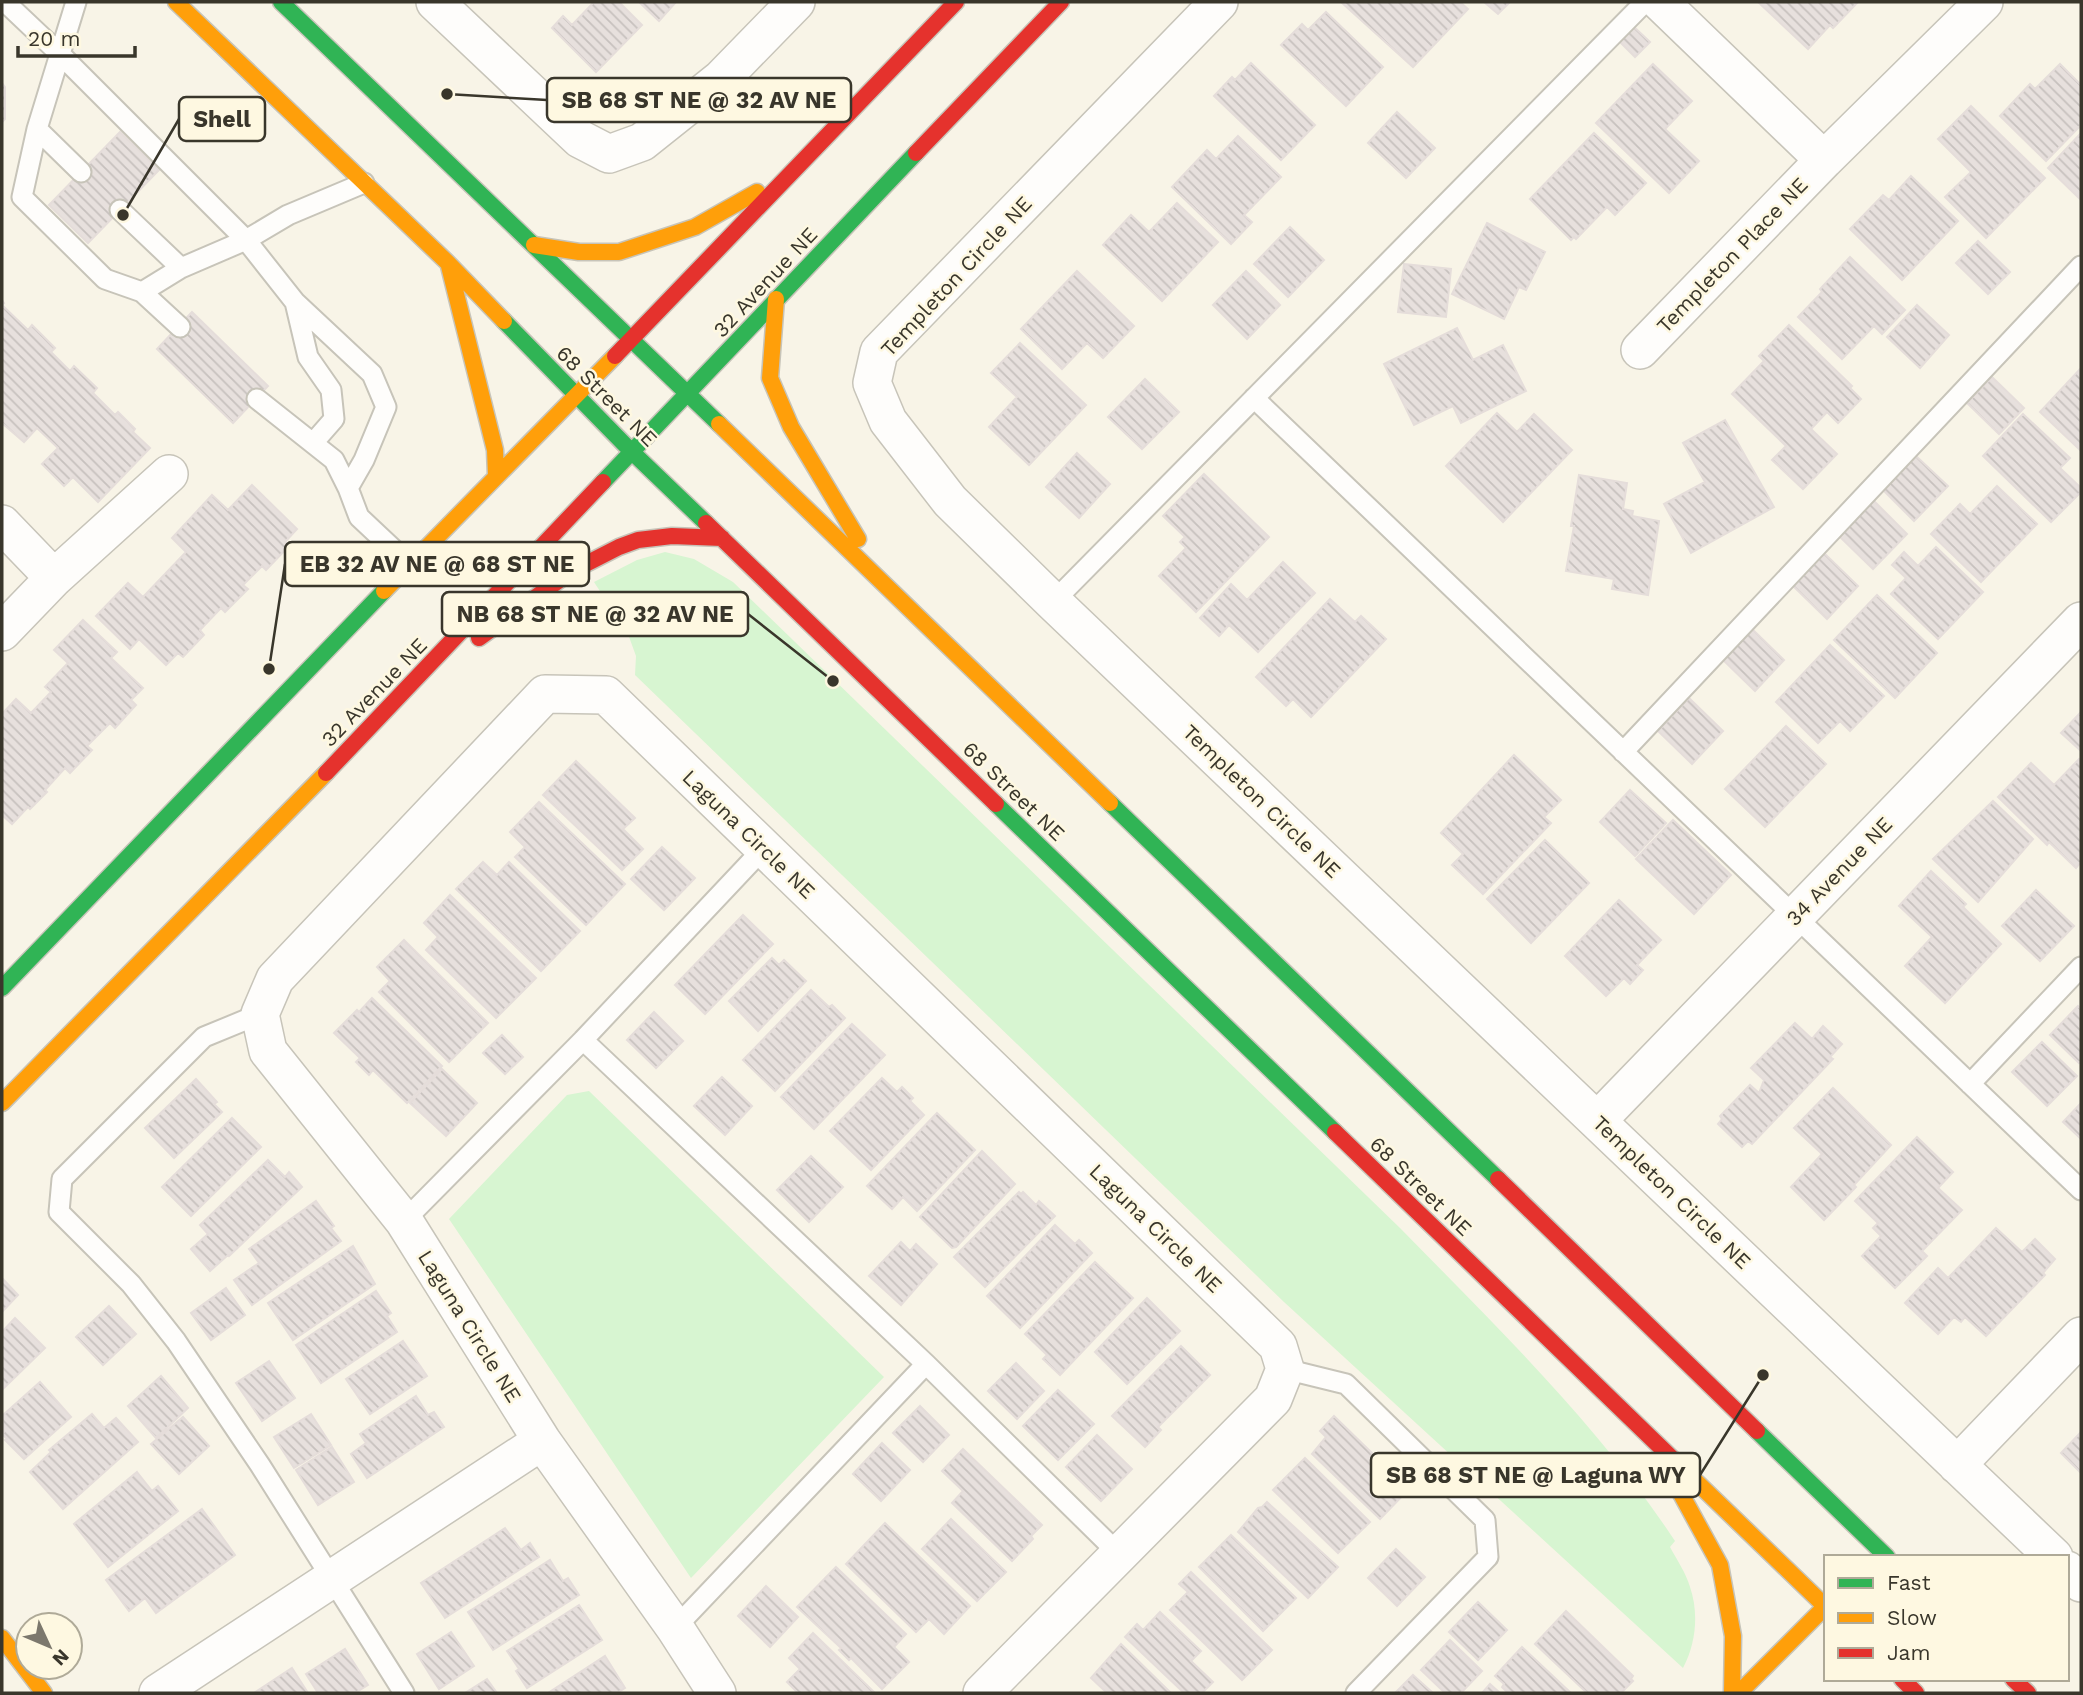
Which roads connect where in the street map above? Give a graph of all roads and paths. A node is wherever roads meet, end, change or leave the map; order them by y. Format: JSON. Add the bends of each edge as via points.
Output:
{"nodes":[{"id":1,"x":5,"y":2,"type":"edge"},
{"id":2,"x":76,"y":2,"type":"edge"},
{"id":3,"x":176,"y":2,"type":"edge"},
{"id":4,"x":281,"y":2,"type":"edge"},
{"id":5,"x":796,"y":2,"type":"edge"},
{"id":6,"x":956,"y":2,"type":"edge"},
{"id":7,"x":1061,"y":2,"type":"edge"},
{"id":8,"x":1219,"y":2,"type":"edge"},
{"id":9,"x":1645,"y":2,"type":"edge"},
{"id":10,"x":1660,"y":2,"type":"edge"},
{"id":11,"x":1984,"y":2,"type":"edge"},
{"id":12,"x":451,"y":7,"type":"edge"},
{"id":13,"x":60,"y":54,"type":"junction"},
{"id":14,"x":37,"y":128,"type":"junction"},
{"id":15,"x":1825,"y":160,"type":"junction"},
{"id":16,"x":81,"y":173,"type":"dead end"},
{"id":17,"x":792,"y":173,"type":"junction"},
{"id":18,"x":364,"y":183,"type":"junction"},
{"id":19,"x":120,"y":210,"type":"dead end"},
{"id":20,"x":246,"y":240,"type":"junction"},
{"id":21,"x":534,"y":245,"type":"junction"},
{"id":22,"x":449,"y":264,"type":"junction"},
{"id":23,"x":2081,"y":266,"type":"edge"},
{"id":24,"x":181,"y":268,"type":"junction"},
{"id":25,"x":142,"y":292,"type":"junction"},
{"id":26,"x":776,"y":299,"type":"junction"},
{"id":27,"x":295,"y":302,"type":"junction"},
{"id":28,"x":180,"y":327,"type":"dead end"},
{"id":29,"x":632,"y":339,"type":"junction"},
{"id":30,"x":1640,"y":351,"type":"dead end"},
{"id":31,"x":688,"y":393,"type":"junction"},
{"id":32,"x":576,"y":396,"type":"junction"},
{"id":33,"x":1254,"y":398,"type":"junction"},
{"id":34,"x":257,"y":399,"type":"dead end"},
{"id":35,"x":313,"y":443,"type":"junction"},
{"id":36,"x":631,"y":451,"type":"junction"},
{"id":37,"x":169,"y":474,"type":"dead end"},
{"id":38,"x":496,"y":475,"type":"junction"},
{"id":39,"x":348,"y":488,"type":"junction"},
{"id":40,"x":2,"y":524,"type":"edge"},
{"id":41,"x":722,"y":538,"type":"junction"},
{"id":42,"x":409,"y":564,"type":"junction"},
{"id":43,"x":54,"y":578,"type":"junction"},
{"id":44,"x":884,"y":582,"type":"junction"},
{"id":45,"x":1053,"y":601,"type":"junction"},
{"id":46,"x":2081,"y":621,"type":"edge"},
{"id":47,"x":2,"y":632,"type":"edge"},
{"id":48,"x":406,"y":691,"type":"junction"},
{"id":49,"x":1623,"y":752,"type":"junction"},
{"id":50,"x":763,"y":849,"type":"junction"},
{"id":51,"x":1795,"y":917,"type":"junction"},
{"id":52,"x":2081,"y":967,"type":"edge"},
{"id":53,"x":2,"y":988,"type":"edge"},
{"id":54,"x":260,"y":1014,"type":"junction"},
{"id":55,"x":583,"y":1040,"type":"junction"},
{"id":56,"x":1970,"y":1084,"type":"junction"},
{"id":57,"x":2,"y":1103,"type":"edge"},
{"id":58,"x":1597,"y":1121,"type":"junction"},
{"id":59,"x":2081,"y":1191,"type":"edge"},
{"id":60,"x":404,"y":1221,"type":"junction"},
{"id":61,"x":2081,"y":1336,"type":"edge"},
{"id":62,"x":926,"y":1364,"type":"junction"},
{"id":63,"x":1285,"y":1369,"type":"junction"},
{"id":64,"x":1652,"y":1439,"type":"junction"},
{"id":65,"x":542,"y":1441,"type":"junction"},
{"id":66,"x":1957,"y":1465,"type":"junction"},
{"id":67,"x":1119,"y":1554,"type":"junction"},
{"id":68,"x":1880,"y":1554,"type":"edge"},
{"id":69,"x":2052,"y":1555,"type":"edge"},
{"id":70,"x":331,"y":1579,"type":"junction"},
{"id":71,"x":1824,"y":1604,"type":"edge"},
{"id":72,"x":1824,"y":1608,"type":"edge"},
{"id":73,"x":675,"y":1628,"type":"junction"},
{"id":74,"x":2,"y":1638,"type":"edge"},
{"id":75,"x":2015,"y":1681,"type":"edge"},
{"id":76,"x":44,"y":1693,"type":"edge"},
{"id":77,"x":158,"y":1693,"type":"edge"},
{"id":78,"x":404,"y":1693,"type":"edge"},
{"id":79,"x":718,"y":1693,"type":"edge"},
{"id":80,"x":982,"y":1693,"type":"edge"},
{"id":81,"x":1356,"y":1693,"type":"edge"},
{"id":82,"x":1732,"y":1693,"type":"edge"},
{"id":83,"x":1738,"y":1693,"type":"edge"},
{"id":84,"x":2028,"y":1693,"type":"edge"}],
"edges":[{"from":1,"to":13,"type":"lane"},
{"from":2,"to":13,"type":"lane"},
{"from":3,"to":18,"type":"main road","name":"68 Street NE"},
{"from":4,"to":21,"type":"main road"},
{"from":5,"to":12,"type":"street","via":[[721,79],[642,142],[609,154],[580,139]]},
{"from":6,"to":17,"type":"main road"},
{"from":7,"to":26,"type":"main road","name":"32 Avenue NE"},
{"from":8,"to":45,"type":"street","name":"Templeton Circle NE","via":[[879,352],[872,383],[888,421],[950,501]]},
{"from":9,"to":33,"type":"lane"},
{"from":10,"to":15,"type":"street","name":"Templeton Place NE"},
{"from":11,"to":15,"type":"street","name":"Templeton Place NE"},
{"from":13,"to":14,"type":"lane"},
{"from":13,"to":20,"type":"lane"},
{"from":14,"to":16,"type":"lane"},
{"from":14,"to":25,"type":"lane","via":[[22,197],[105,279]]},
{"from":15,"to":30,"type":"street","name":"Templeton Place NE"},
{"from":17,"to":21,"type":"main road","via":[[695,228],[619,252]]},
{"from":17,"to":29,"type":"main road"},
{"from":18,"to":20,"type":"lane","via":[[288,215]]},
{"from":18,"to":22,"type":"main road","name":"68 Street NE"},
{"from":19,"to":24,"type":"lane"},
{"from":20,"to":24,"type":"lane"},
{"from":20,"to":27,"type":"lane"},
{"from":21,"to":29,"type":"main road"},
{"from":22,"to":32,"type":"main road","name":"68 Street NE"},
{"from":22,"to":38,"type":"main road","via":[[495,450]]},
{"from":23,"to":49,"type":"lane"},
{"from":24,"to":25,"type":"lane"},
{"from":25,"to":28,"type":"lane"},
{"from":26,"to":31,"type":"main road","name":"32 Avenue NE"},
{"from":26,"to":44,"type":"main road","via":[[770,378],[791,427]]},
{"from":27,"to":35,"type":"lane","via":[[307,357],[331,390],[334,419]]},
{"from":27,"to":39,"type":"lane","via":[[372,374],[386,407]]},
{"from":29,"to":31,"type":"main road"},
{"from":29,"to":32,"type":"main road"},
{"from":31,"to":36,"type":"main road","name":"32 Avenue NE"},
{"from":31,"to":44,"type":"main road"},
{"from":32,"to":36,"type":"main road","name":"68 Street NE"},
{"from":32,"to":38,"type":"main road"},
{"from":33,"to":45,"type":"lane"},
{"from":33,"to":49,"type":"lane"},
{"from":34,"to":35,"type":"lane"},
{"from":35,"to":39,"type":"lane","via":[[334,460]]},
{"from":36,"to":41,"type":"main road","name":"68 Street NE"},
{"from":36,"to":48,"type":"main road","name":"32 Avenue NE"},
{"from":37,"to":43,"type":"street"},
{"from":38,"to":42,"type":"main road"},
{"from":39,"to":42,"type":"lane","via":[[359,517]]},
{"from":40,"to":43,"type":"street"},
{"from":41,"to":48,"type":"main road","via":[[673,536],[618,547],[572,571]]},
{"from":41,"to":64,"type":"main road","name":"68 Street NE"},
{"from":42,"to":53,"type":"main road"},
{"from":43,"to":47,"type":"street"},
{"from":44,"to":68,"type":"main road"},
{"from":45,"to":58,"type":"street","name":"Templeton Circle NE"},
{"from":46,"to":51,"type":"street","name":"34 Avenue NE"},
{"from":48,"to":57,"type":"main road","name":"32 Avenue NE"},
{"from":49,"to":51,"type":"lane"},
{"from":50,"to":54,"type":"street","name":"Laguna Circle NE","via":[[606,695],[545,694],[275,979]]},
{"from":50,"to":55,"type":"lane"},
{"from":50,"to":63,"type":"street","name":"Laguna Circle NE","via":[[1278,1346]]},
{"from":51,"to":56,"type":"lane"},
{"from":51,"to":58,"type":"street","name":"34 Avenue NE"},
{"from":52,"to":56,"type":"lane"},
{"from":54,"to":60,"type":"street","name":"Laguna Circle NE","via":[[268,1051]]},
{"from":54,"to":70,"type":"lane","via":[[204,1037],[62,1179],[59,1212],[131,1284],[176,1341]]},
{"from":55,"to":60,"type":"lane"},
{"from":55,"to":62,"type":"lane"},
{"from":56,"to":59,"type":"lane"},
{"from":58,"to":66,"type":"street","name":"Templeton Circle NE"},
{"from":60,"to":65,"type":"street","name":"Laguna Circle NE"},
{"from":61,"to":66,"type":"street"},
{"from":62,"to":67,"type":"lane"},
{"from":62,"to":73,"type":"lane"},
{"from":63,"to":67,"type":"street","via":[[1273,1399]]},
{"from":63,"to":81,"type":"lane","via":[[1346,1384],[1485,1520],[1488,1557]]},
{"from":64,"to":71,"type":"main road","name":"68 Street NE"},
{"from":64,"to":82,"type":"main road","via":[[1720,1565],[1733,1636]]},
{"from":65,"to":70,"type":"street"},
{"from":65,"to":73,"type":"street","name":"Laguna Circle NE"},
{"from":66,"to":69,"type":"street","name":"Templeton Circle NE"},
{"from":67,"to":80,"type":"street"},
{"from":70,"to":77,"type":"street"},
{"from":70,"to":78,"type":"lane"},
{"from":72,"to":83,"type":"main road"},
{"from":73,"to":79,"type":"street","name":"Laguna Circle NE"},
{"from":74,"to":76,"type":"main road"},
{"from":75,"to":84,"type":"main road"}]}
